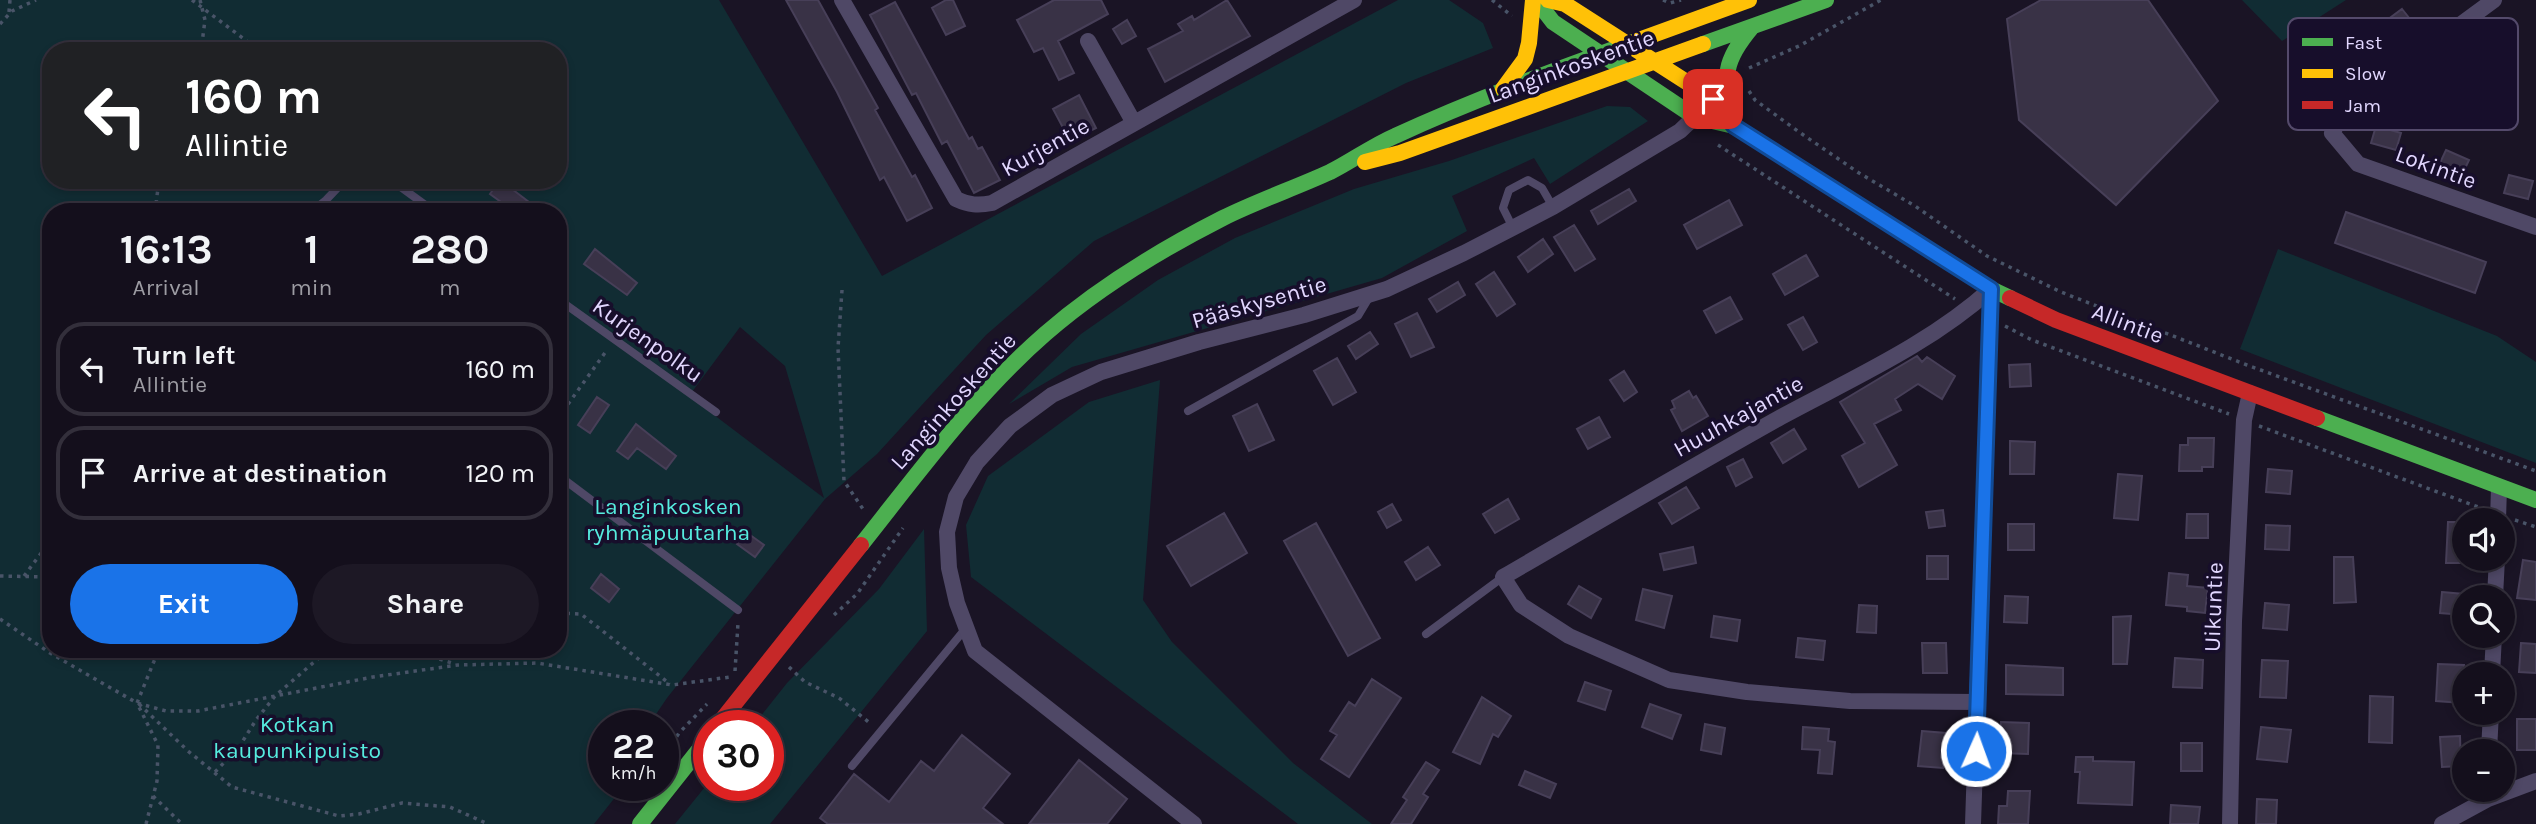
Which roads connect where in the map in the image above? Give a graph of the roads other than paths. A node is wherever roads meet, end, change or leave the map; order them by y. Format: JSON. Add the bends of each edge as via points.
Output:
{"nodes":[{"id":1,"x":842,"y":0,"type":"edge"},
{"id":2,"x":1354,"y":0,"type":"edge"},
{"id":3,"x":1534,"y":0,"type":"edge"},
{"id":4,"x":1549,"y":0,"type":"edge"},
{"id":5,"x":1749,"y":0,"type":"edge"},
{"id":6,"x":1826,"y":0,"type":"edge"},
{"id":7,"x":2494,"y":0,"type":"edge"},
{"id":8,"x":2470,"y":18,"type":"edge"},
{"id":9,"x":1752,"y":26,"type":"junction"},
{"id":10,"x":1088,"y":41,"type":"dead end"},
{"id":11,"x":1626,"y":43,"type":"junction"},
{"id":12,"x":1599,"y":53,"type":"junction"},
{"id":13,"x":1653,"y":61,"type":"junction"},
{"id":14,"x":1625,"y":71,"type":"junction"},
{"id":15,"x":1735,"y":84,"type":"junction"},
{"id":16,"x":1503,"y":89,"type":"junction"},
{"id":17,"x":1713,"y":99,"type":"junction"},
{"id":18,"x":1695,"y":117,"type":"junction"},
{"id":19,"x":1134,"y":123,"type":"junction"},
{"id":20,"x":1734,"y":126,"type":"junction"},
{"id":21,"x":2334,"y":130,"type":"edge"},
{"id":22,"x":1331,"y":170,"type":"junction"},
{"id":23,"x":336,"y":189,"type":"edge"},
{"id":24,"x":403,"y":189,"type":"edge"},
{"id":25,"x":322,"y":203,"type":"edge"},
{"id":26,"x":423,"y":203,"type":"edge"},
{"id":27,"x":1553,"y":207,"type":"junction"},
{"id":28,"x":2536,"y":227,"type":"edge"},
{"id":29,"x":1513,"y":228,"type":"junction"},
{"id":30,"x":1991,"y":289,"type":"junction"},
{"id":31,"x":1371,"y":293,"type":"junction"},
{"id":32,"x":567,"y":306,"type":"edge"},
{"id":33,"x":2250,"y":393,"type":"junction"},
{"id":34,"x":1188,"y":411,"type":"dead end"},
{"id":35,"x":716,"y":412,"type":"dead end"},
{"id":36,"x":567,"y":482,"type":"edge"},
{"id":37,"x":2499,"y":487,"type":"junction"},
{"id":38,"x":2536,"y":500,"type":"edge"},
{"id":39,"x":2498,"y":508,"type":"edge"},
{"id":40,"x":1503,"y":577,"type":"junction"},
{"id":41,"x":738,"y":610,"type":"road end"},
{"id":42,"x":966,"y":628,"type":"junction"},
{"id":43,"x":1426,"y":634,"type":"dead end"},
{"id":44,"x":1977,"y":702,"type":"junction"},
{"id":45,"x":730,"y":710,"type":"edge"},
{"id":46,"x":693,"y":757,"type":"edge"},
{"id":47,"x":852,"y":766,"type":"dead end"},
{"id":48,"x":2536,"y":782,"type":"edge"},
{"id":49,"x":2515,"y":787,"type":"edge"},
{"id":50,"x":2476,"y":802,"type":"edge"},
{"id":51,"x":640,"y":824,"type":"edge"},
{"id":52,"x":1195,"y":824,"type":"edge"},
{"id":53,"x":1973,"y":824,"type":"edge"},
{"id":54,"x":2230,"y":824,"type":"edge"},
{"id":55,"x":2442,"y":824,"type":"edge"}],
"edges":[{"from":1,"to":19,"type":"street","name":"Kurjentie","via":[[956,199],[970,205],[992,203]]},
{"from":2,"to":19,"type":"street","name":"Kurjentie"},
{"from":3,"to":12,"type":"street","name":"Allintie","via":[[1553,22]]},
{"from":3,"to":16,"type":"street","via":[[1525,59]]},
{"from":4,"to":11,"type":"street","name":"Allintie","via":[[1565,4]]},
{"from":5,"to":11,"type":"street","name":"Langinkoskentie"},
{"from":6,"to":9,"type":"street","name":"Langinkoskentie"},
{"from":7,"to":8,"type":"street","name":"Lokintie"},
{"from":9,"to":13,"type":"street","name":"Langinkoskentie"},
{"from":9,"to":15,"type":"street","via":[[1728,60]]},
{"from":10,"to":19,"type":"street"},
{"from":11,"to":12,"type":"street","name":"Langinkoskentie"},
{"from":11,"to":13,"type":"street","name":"Allintie"},
{"from":12,"to":14,"type":"street","name":"Allintie"},
{"from":12,"to":16,"type":"street","name":"Langinkoskentie"},
{"from":13,"to":14,"type":"street","name":"Langinkoskentie"},
{"from":13,"to":17,"type":"street","name":"Allintie"},
{"from":14,"to":18,"type":"street","name":"Allintie"},
{"from":14,"to":22,"type":"street","name":"Langinkoskentie","via":[[1399,153]]},
{"from":15,"to":17,"type":"street","name":"Pääskysentie"},
{"from":15,"to":20,"type":"street"},
{"from":16,"to":22,"type":"street","name":"Langinkoskentie","via":[[1392,137]]},
{"from":17,"to":18,"type":"street","name":"Pääskysentie"},
{"from":17,"to":20,"type":"street","name":"Allintie"},
{"from":18,"to":20,"type":"street","name":"Allintie"},
{"from":18,"to":27,"type":"street","name":"Pääskysentie","via":[[1680,131]]},
{"from":20,"to":30,"type":"street","name":"Allintie"},
{"from":21,"to":28,"type":"street","name":"Lokintie","via":[[2358,164]]},
{"from":22,"to":45,"type":"street","name":"Langinkoskentie","via":[[1223,218],[1138,265],[1046,333],[961,420]]},
{"from":23,"to":25,"type":"lane"},
{"from":24,"to":26,"type":"lane"},
{"from":27,"to":29,"type":"street","name":"Pääskysentie"},
{"from":27,"to":29,"type":"lane","via":[[1542,188],[1528,180],[1508,190],[1503,208]]},
{"from":29,"to":31,"type":"street","name":"Pääskysentie"},
{"from":30,"to":33,"type":"street","name":"Allintie","via":[[2056,320]]},
{"from":30,"to":40,"type":"street","name":"Huuhkajantie","via":[[1936,332]]},
{"from":30,"to":44,"type":"street"},
{"from":31,"to":34,"type":"lane","via":[[1358,316]]},
{"from":31,"to":42,"type":"street","name":"Pääskysentie","via":[[1101,372],[1052,395],[1010,426],[977,462],[956,497],[947,532],[949,568]]},
{"from":32,"to":35,"type":"lane","name":"Kurjenpolku"},
{"from":33,"to":37,"type":"street","name":"Allintie"},
{"from":33,"to":54,"type":"street","name":"Uikuntie","via":[[2244,421],[2234,621]]},
{"from":36,"to":41,"type":"lane"},
{"from":37,"to":38,"type":"street","name":"Allintie"},
{"from":37,"to":39,"type":"street"},
{"from":40,"to":43,"type":"lane","name":"Huuhkajantie"},
{"from":40,"to":44,"type":"street","via":[[1521,605],[1569,636],[1669,680],[1850,701]]},
{"from":42,"to":47,"type":"lane"},
{"from":42,"to":52,"type":"street","name":"Pääskysentie","via":[[975,651]]},
{"from":44,"to":53,"type":"street"},
{"from":46,"to":51,"type":"street"},
{"from":48,"to":49,"type":"street"},
{"from":50,"to":55,"type":"street"}]}
